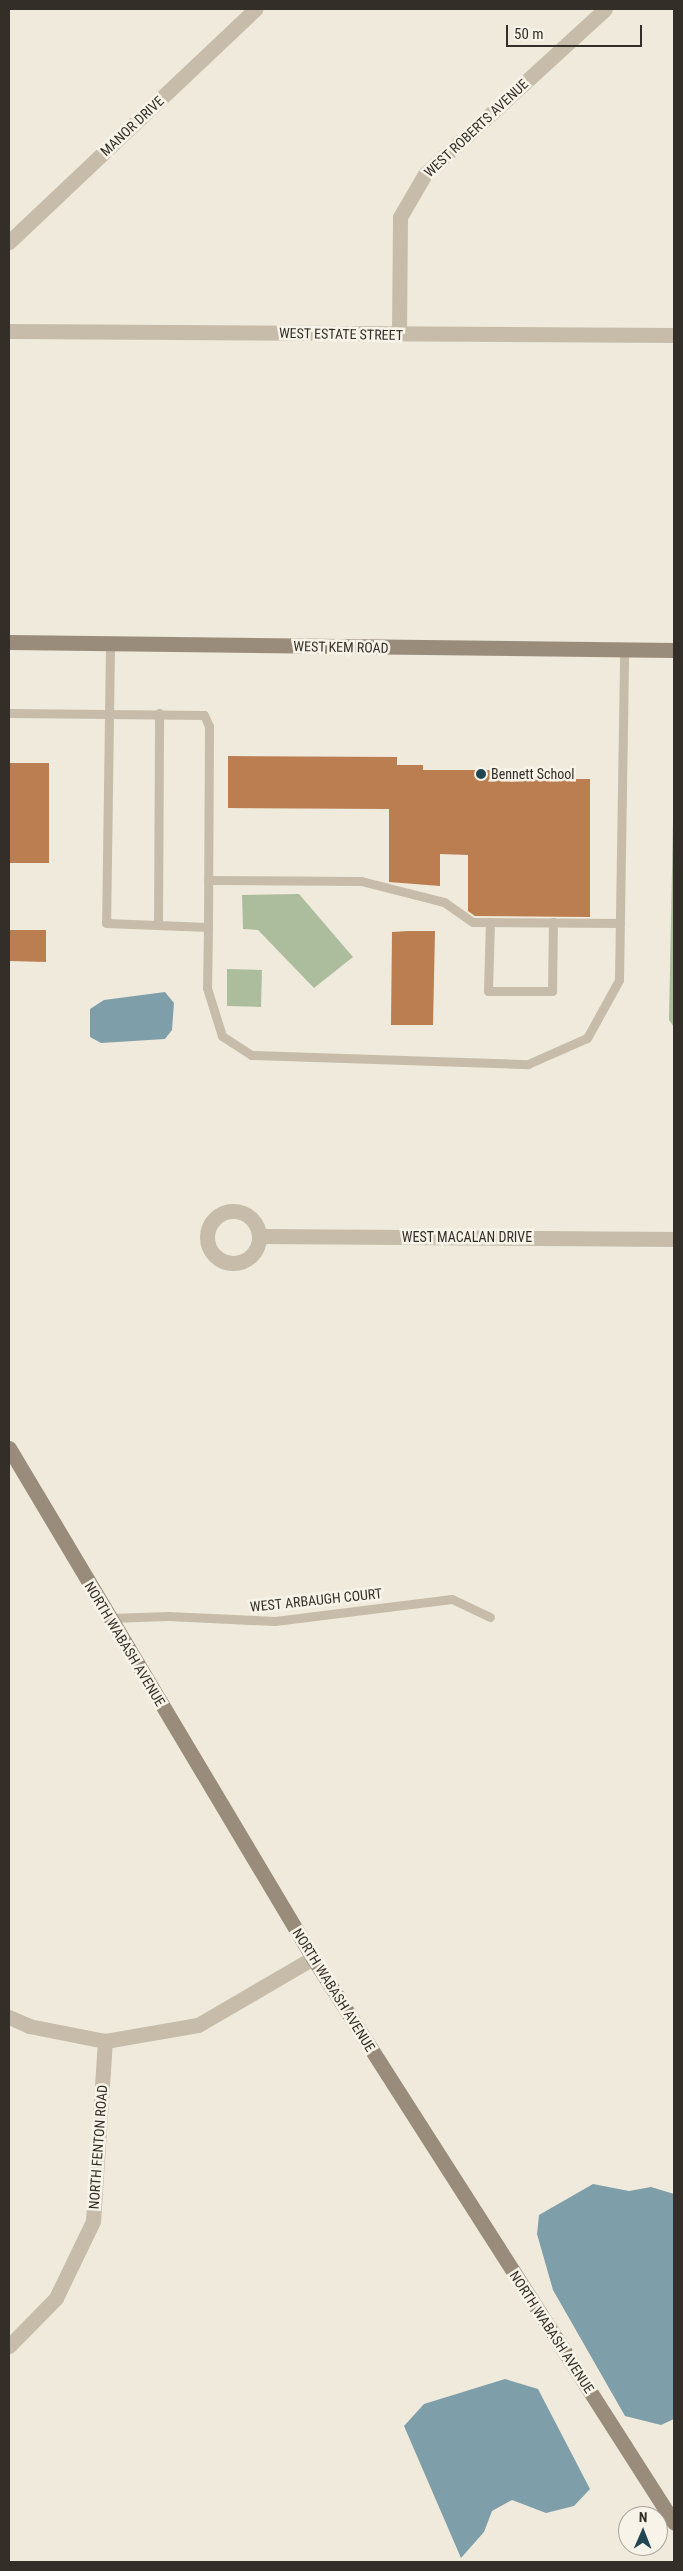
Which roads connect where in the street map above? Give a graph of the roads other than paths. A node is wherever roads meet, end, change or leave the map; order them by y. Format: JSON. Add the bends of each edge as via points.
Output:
{"nodes":[{"id":1,"x":255,"y":9,"type":"edge"},
{"id":2,"x":605,"y":9,"type":"edge"},
{"id":3,"x":9,"y":242,"type":"edge"},
{"id":4,"x":9,"y":330,"type":"edge"},
{"id":5,"x":399,"y":334,"type":"junction"},
{"id":6,"x":674,"y":335,"type":"edge"},
{"id":7,"x":9,"y":642,"type":"edge"},
{"id":8,"x":110,"y":644,"type":"junction"},
{"id":9,"x":674,"y":650,"type":"edge"},
{"id":10,"x":624,"y":651,"type":"junction"},
{"id":11,"x":9,"y":712,"type":"edge"},
{"id":12,"x":109,"y":713,"type":"junction"},
{"id":13,"x":159,"y":713,"type":"junction"},
{"id":14,"x":208,"y":880,"type":"junction"},
{"id":15,"x":490,"y":922,"type":"junction"},
{"id":16,"x":553,"y":922,"type":"junction"},
{"id":17,"x":620,"y":923,"type":"junction"},
{"id":18,"x":158,"y":925,"type":"junction"},
{"id":19,"x":208,"y":928,"type":"junction"},
{"id":20,"x":260,"y":1236,"type":"dead end"},
{"id":21,"x":674,"y":1239,"type":"edge"},
{"id":22,"x":9,"y":1448,"type":"edge"},
{"id":23,"x":490,"y":1617,"type":"dead end"},
{"id":24,"x":110,"y":1618,"type":"junction"},
{"id":25,"x":313,"y":1958,"type":"junction"},
{"id":26,"x":9,"y":2017,"type":"edge"},
{"id":27,"x":105,"y":2041,"type":"junction"},
{"id":28,"x":9,"y":2346,"type":"edge"},
{"id":29,"x":674,"y":2523,"type":"edge"}],
"edges":[{"from":1,"to":3,"type":"street","name":"MANOR DRIVE"},
{"from":2,"to":5,"type":"street","name":"WEST ROBERTS AVENUE","via":[[425,174],[400,217]]},
{"from":4,"to":5,"type":"street","name":"WEST ESTATE STREET"},
{"from":5,"to":6,"type":"street","name":"WEST ESTATE STREET"},
{"from":7,"to":8,"type":"main road","name":"WEST KEM ROAD"},
{"from":8,"to":10,"type":"main road","name":"WEST KEM ROAD"},
{"from":8,"to":12,"type":"lane"},
{"from":9,"to":10,"type":"main road","name":"WEST KEM ROAD"},
{"from":10,"to":17,"type":"lane"},
{"from":11,"to":12,"type":"lane"},
{"from":12,"to":13,"type":"lane"},
{"from":12,"to":18,"type":"lane","via":[[106,923]]},
{"from":13,"to":14,"type":"lane","via":[[194,712],[204,715],[209,726]]},
{"from":13,"to":18,"type":"lane"},
{"from":14,"to":15,"type":"lane","via":[[361,881],[444,902],[472,922]]},
{"from":14,"to":19,"type":"lane"},
{"from":15,"to":16,"type":"lane"},
{"from":15,"to":16,"type":"lane","via":[[488,992],[552,991]]},
{"from":16,"to":17,"type":"lane"},
{"from":17,"to":19,"type":"lane","via":[[619,980],[587,1038],[528,1064],[251,1056],[222,1036],[208,988]]},
{"from":18,"to":19,"type":"lane"},
{"from":20,"to":21,"type":"street","name":"WEST MACALAN DRIVE"},
{"from":22,"to":24,"type":"main road","name":"NORTH WABASH AVENUE"},
{"from":23,"to":24,"type":"lane","name":"WEST ARBAUGH COURT","via":[[452,1599],[275,1620],[168,1616]]},
{"from":24,"to":25,"type":"main road","name":"NORTH WABASH AVENUE"},
{"from":25,"to":27,"type":"street","via":[[198,2025]]},
{"from":25,"to":29,"type":"main road","name":"NORTH WABASH AVENUE"},
{"from":26,"to":27,"type":"street","via":[[29,2026]]},
{"from":27,"to":28,"type":"street","name":"NORTH FENTON ROAD","via":[[93,2221],[56,2298]]}]}
